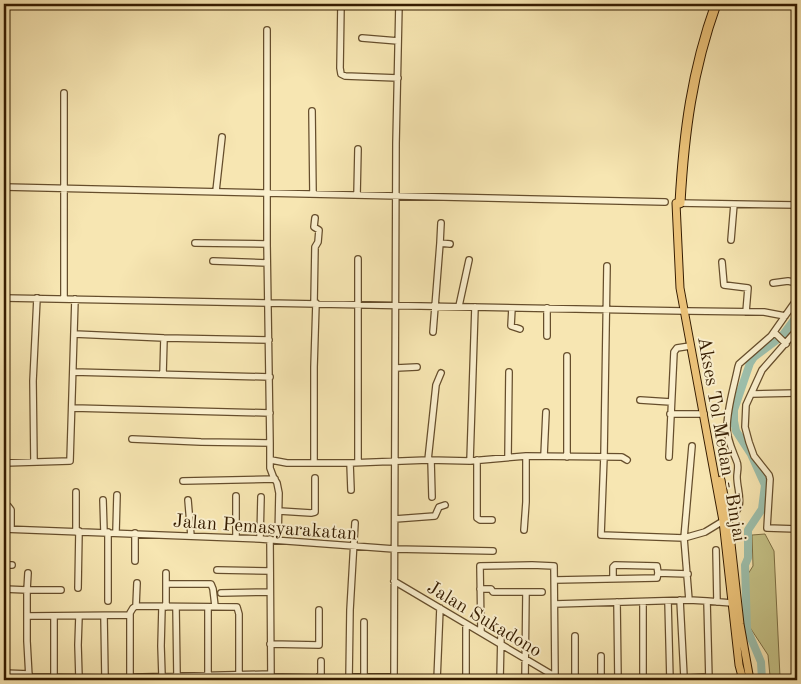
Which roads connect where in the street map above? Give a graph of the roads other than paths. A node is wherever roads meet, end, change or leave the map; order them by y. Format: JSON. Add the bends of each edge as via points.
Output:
{"nodes":[{"id":1,"x":341,"y":4,"type":"edge"},
{"id":2,"x":399,"y":4,"type":"edge"},
{"id":3,"x":711,"y":4,"type":"edge"},
{"id":4,"x":716,"y":4,"type":"edge"},
{"id":5,"x":267,"y":30,"type":"dead end"},
{"id":6,"x":362,"y":38,"type":"dead end"},
{"id":7,"x":398,"y":41,"type":"junction"},
{"id":8,"x":398,"y":78,"type":"junction"},
{"id":9,"x":64,"y":93,"type":"dead end"},
{"id":10,"x":312,"y":111,"type":"dead end"},
{"id":11,"x":222,"y":137,"type":"dead end"},
{"id":12,"x":358,"y":149,"type":"dead end"},
{"id":13,"x":4,"y":187,"type":"edge"},
{"id":14,"x":65,"y":188,"type":"junction"},
{"id":15,"x":216,"y":191,"type":"junction"},
{"id":16,"x":268,"y":193,"type":"junction"},
{"id":17,"x":313,"y":194,"type":"junction"},
{"id":18,"x":356,"y":195,"type":"junction"},
{"id":19,"x":397,"y":195,"type":"junction"},
{"id":20,"x":665,"y":202,"type":"dead end"},
{"id":21,"x":678,"y":203,"type":"junction"},
{"id":22,"x":734,"y":204,"type":"junction"},
{"id":23,"x":797,"y":206,"type":"edge"},
{"id":24,"x":315,"y":218,"type":"dead end"},
{"id":25,"x":441,"y":223,"type":"dead end"},
{"id":26,"x":731,"y":240,"type":"dead end"},
{"id":27,"x":195,"y":243,"type":"dead end"},
{"id":28,"x":440,"y":243,"type":"junction"},
{"id":29,"x":267,"y":244,"type":"junction"},
{"id":30,"x":450,"y":244,"type":"dead end"},
{"id":31,"x":358,"y":260,"type":"dead end"},
{"id":32,"x":469,"y":260,"type":"dead end"},
{"id":33,"x":213,"y":262,"type":"dead end"},
{"id":34,"x":722,"y":262,"type":"dead end"},
{"id":35,"x":267,"y":263,"type":"junction"},
{"id":36,"x":607,"y":266,"type":"dead end"},
{"id":37,"x":774,"y":283,"type":"dead end"},
{"id":38,"x":797,"y":283,"type":"edge"},
{"id":39,"x":4,"y":298,"type":"edge"},
{"id":40,"x":37,"y":298,"type":"junction"},
{"id":41,"x":797,"y":298,"type":"edge"},
{"id":42,"x":64,"y":299,"type":"junction"},
{"id":43,"x":75,"y":299,"type":"junction"},
{"id":44,"x":269,"y":303,"type":"junction"},
{"id":45,"x":315,"y":303,"type":"junction"},
{"id":46,"x":358,"y":304,"type":"junction"},
{"id":47,"x":396,"y":305,"type":"junction"},
{"id":48,"x":436,"y":305,"type":"junction"},
{"id":49,"x":459,"y":306,"type":"junction"},
{"id":50,"x":475,"y":307,"type":"junction"},
{"id":51,"x":512,"y":308,"type":"junction"},
{"id":52,"x":547,"y":308,"type":"junction"},
{"id":53,"x":606,"y":309,"type":"junction"},
{"id":54,"x":686,"y":311,"type":"junction"},
{"id":55,"x":746,"y":312,"type":"junction"},
{"id":56,"x":785,"y":316,"type":"junction"},
{"id":57,"x":520,"y":328,"type":"dead end"},
{"id":58,"x":797,"y":330,"type":"edge"},
{"id":59,"x":433,"y":332,"type":"dead end"},
{"id":60,"x":774,"y":333,"type":"junction"},
{"id":61,"x":74,"y":334,"type":"junction"},
{"id":62,"x":547,"y":336,"type":"dead end"},
{"id":63,"x":164,"y":338,"type":"junction"},
{"id":64,"x":795,"y":339,"type":"edge"},
{"id":65,"x":270,"y":340,"type":"junction"},
{"id":66,"x":785,"y":343,"type":"junction"},
{"id":67,"x":690,"y":346,"type":"junction"},
{"id":68,"x":567,"y":356,"type":"dead end"},
{"id":69,"x":418,"y":367,"type":"dead end"},
{"id":70,"x":396,"y":368,"type":"junction"},
{"id":71,"x":73,"y":372,"type":"junction"},
{"id":72,"x":509,"y":372,"type":"dead end"},
{"id":73,"x":441,"y":373,"type":"dead end"},
{"id":74,"x":163,"y":374,"type":"junction"},
{"id":75,"x":270,"y":377,"type":"junction"},
{"id":76,"x":699,"y":379,"type":"junction"},
{"id":77,"x":797,"y":393,"type":"edge"},
{"id":78,"x":752,"y":394,"type":"junction"},
{"id":79,"x":640,"y":400,"type":"dead end"},
{"id":80,"x":671,"y":402,"type":"junction"},
{"id":81,"x":72,"y":408,"type":"junction"},
{"id":82,"x":546,"y":412,"type":"dead end"},
{"id":83,"x":270,"y":413,"type":"junction"},
{"id":84,"x":670,"y":414,"type":"junction"},
{"id":85,"x":704,"y":414,"type":"junction"},
{"id":86,"x":132,"y":439,"type":"dead end"},
{"id":87,"x":270,"y":443,"type":"junction"},
{"id":88,"x":692,"y":446,"type":"dead end"},
{"id":89,"x":526,"y":456,"type":"junction"},
{"id":90,"x":544,"y":456,"type":"junction"},
{"id":91,"x":508,"y":457,"type":"junction"},
{"id":92,"x":567,"y":457,"type":"junction"},
{"id":93,"x":604,"y":457,"type":"junction"},
{"id":94,"x":669,"y":457,"type":"dead end"},
{"id":95,"x":271,"y":460,"type":"junction"},
{"id":96,"x":430,"y":460,"type":"junction"},
{"id":97,"x":477,"y":460,"type":"junction"},
{"id":98,"x":627,"y":460,"type":"dead end"},
{"id":99,"x":470,"y":461,"type":"junction"},
{"id":100,"x":34,"y":462,"type":"junction"},
{"id":101,"x":314,"y":462,"type":"junction"},
{"id":102,"x":358,"y":462,"type":"junction"},
{"id":103,"x":395,"y":462,"type":"junction"},
{"id":104,"x":4,"y":463,"type":"edge"},
{"id":105,"x":350,"y":463,"type":"junction"},
{"id":106,"x":315,"y":478,"type":"dead end"},
{"id":107,"x":275,"y":479,"type":"junction"},
{"id":108,"x":183,"y":481,"type":"dead end"},
{"id":109,"x":351,"y":490,"type":"dead end"},
{"id":110,"x":76,"y":492,"type":"dead end"},
{"id":111,"x":117,"y":495,"type":"dead end"},
{"id":112,"x":236,"y":496,"type":"dead end"},
{"id":113,"x":260,"y":497,"type":"dead end"},
{"id":114,"x":432,"y":497,"type":"dead end"},
{"id":115,"x":104,"y":500,"type":"dead end"},
{"id":116,"x":188,"y":500,"type":"dead end"},
{"id":117,"x":445,"y":505,"type":"dead end"},
{"id":118,"x":4,"y":506,"type":"edge"},
{"id":119,"x":279,"y":511,"type":"junction"},
{"id":120,"x":395,"y":519,"type":"junction"},
{"id":121,"x":726,"y":519,"type":"junction"},
{"id":122,"x":492,"y":520,"type":"dead end"},
{"id":123,"x":355,"y":523,"type":"dead end"},
{"id":124,"x":4,"y":529,"type":"edge"},
{"id":125,"x":11,"y":529,"type":"junction"},
{"id":126,"x":524,"y":530,"type":"dead end"},
{"id":127,"x":797,"y":530,"type":"edge"},
{"id":128,"x":78,"y":532,"type":"junction"},
{"id":129,"x":106,"y":532,"type":"junction"},
{"id":130,"x":116,"y":532,"type":"junction"},
{"id":131,"x":135,"y":533,"type":"junction"},
{"id":132,"x":191,"y":536,"type":"junction"},
{"id":133,"x":236,"y":538,"type":"junction"},
{"id":134,"x":260,"y":538,"type":"junction"},
{"id":135,"x":684,"y":538,"type":"junction"},
{"id":136,"x":270,"y":540,"type":"junction"},
{"id":137,"x":278,"y":540,"type":"junction"},
{"id":138,"x":355,"y":546,"type":"junction"},
{"id":139,"x":394,"y":549,"type":"junction"},
{"id":140,"x":716,"y":550,"type":"dead end"},
{"id":141,"x":493,"y":551,"type":"dead end"},
{"id":142,"x":135,"y":561,"type":"dead end"},
{"id":143,"x":4,"y":565,"type":"edge"},
{"id":144,"x":12,"y":565,"type":"dead end"},
{"id":145,"x":217,"y":570,"type":"dead end"},
{"id":146,"x":270,"y":571,"type":"junction"},
{"id":147,"x":28,"y":573,"type":"dead end"},
{"id":148,"x":658,"y":573,"type":"junction"},
{"id":149,"x":166,"y":574,"type":"dead end"},
{"id":150,"x":688,"y":574,"type":"junction"},
{"id":151,"x":717,"y":577,"type":"junction"},
{"id":152,"x":732,"y":577,"type":"junction"},
{"id":153,"x":613,"y":579,"type":"junction"},
{"id":154,"x":555,"y":580,"type":"junction"},
{"id":155,"x":394,"y":581,"type":"junction"},
{"id":156,"x":137,"y":583,"type":"dead end"},
{"id":157,"x":166,"y":584,"type":"junction"},
{"id":158,"x":78,"y":588,"type":"dead end"},
{"id":159,"x":4,"y":589,"type":"edge"},
{"id":160,"x":480,"y":589,"type":"junction"},
{"id":161,"x":27,"y":590,"type":"junction"},
{"id":162,"x":61,"y":590,"type":"dead end"},
{"id":163,"x":270,"y":592,"type":"junction"},
{"id":164,"x":526,"y":592,"type":"junction"},
{"id":165,"x":542,"y":592,"type":"dead end"},
{"id":166,"x":222,"y":593,"type":"dead end"},
{"id":167,"x":680,"y":600,"type":"junction"},
{"id":168,"x":689,"y":600,"type":"junction"},
{"id":169,"x":108,"y":601,"type":"dead end"},
{"id":170,"x":668,"y":601,"type":"junction"},
{"id":171,"x":707,"y":601,"type":"junction"},
{"id":172,"x":617,"y":602,"type":"junction"},
{"id":173,"x":643,"y":602,"type":"junction"},
{"id":174,"x":717,"y":602,"type":"junction"},
{"id":175,"x":732,"y":603,"type":"junction"},
{"id":176,"x":555,"y":604,"type":"junction"},
{"id":177,"x":136,"y":606,"type":"junction"},
{"id":178,"x":164,"y":607,"type":"junction"},
{"id":179,"x":176,"y":607,"type":"junction"},
{"id":180,"x":211,"y":607,"type":"junction"},
{"id":181,"x":440,"y":608,"type":"junction"},
{"id":182,"x":319,"y":610,"type":"dead end"},
{"id":183,"x":130,"y":615,"type":"junction"},
{"id":184,"x":28,"y":616,"type":"junction"},
{"id":185,"x":54,"y":616,"type":"junction"},
{"id":186,"x":79,"y":616,"type":"junction"},
{"id":187,"x":104,"y":616,"type":"junction"},
{"id":188,"x":364,"y":622,"type":"dead end"},
{"id":189,"x":466,"y":624,"type":"junction"},
{"id":190,"x":481,"y":632,"type":"junction"},
{"id":191,"x":501,"y":634,"type":"dead end"},
{"id":192,"x":575,"y":636,"type":"dead end"},
{"id":193,"x":270,"y":644,"type":"junction"},
{"id":194,"x":501,"y":644,"type":"junction"},
{"id":195,"x":601,"y":656,"type":"dead end"},
{"id":196,"x":526,"y":659,"type":"junction"},
{"id":197,"x":321,"y":661,"type":"dead end"},
{"id":198,"x":4,"y":673,"type":"edge"},
{"id":199,"x":208,"y":675,"type":"junction"},
{"id":200,"x":162,"y":676,"type":"junction"},
{"id":201,"x":177,"y":676,"type":"junction"},
{"id":202,"x":243,"y":676,"type":"edge"},
{"id":203,"x":555,"y":676,"type":"junction"},
{"id":204,"x":28,"y":677,"type":"edge"},
{"id":205,"x":271,"y":677,"type":"edge"},
{"id":206,"x":364,"y":677,"type":"junction"},
{"id":207,"x":128,"y":678,"type":"edge"},
{"id":208,"x":153,"y":678,"type":"edge"},
{"id":209,"x":215,"y":678,"type":"edge"},
{"id":210,"x":708,"y":678,"type":"edge"},
{"id":211,"x":51,"y":679,"type":"edge"},
{"id":212,"x":77,"y":679,"type":"edge"},
{"id":213,"x":102,"y":679,"type":"edge"},
{"id":214,"x":349,"y":679,"type":"edge"},
{"id":215,"x":394,"y":679,"type":"edge"},
{"id":216,"x":747,"y":679,"type":"edge"},
{"id":217,"x":437,"y":680,"type":"edge"},
{"id":218,"x":466,"y":680,"type":"edge"},
{"id":219,"x":500,"y":680,"type":"edge"},
{"id":220,"x":525,"y":680,"type":"edge"},
{"id":221,"x":561,"y":680,"type":"edge"},
{"id":222,"x":575,"y":680,"type":"edge"},
{"id":223,"x":601,"y":680,"type":"edge"},
{"id":224,"x":618,"y":680,"type":"edge"},
{"id":225,"x":643,"y":680,"type":"edge"},
{"id":226,"x":670,"y":680,"type":"edge"}],
"edges":[{"from":1,"to":8,"type":"street","via":[[341,74]]},
{"from":2,"to":7,"type":"street"},
{"from":3,"to":21,"type":"highway","via":[[697,44],[685,102],[678,155]]},
{"from":4,"to":21,"type":"highway","via":[[691,95]]},
{"from":5,"to":16,"type":"street"},
{"from":6,"to":7,"type":"street"},
{"from":7,"to":8,"type":"street"},
{"from":8,"to":19,"type":"street"},
{"from":9,"to":14,"type":"street"},
{"from":10,"to":17,"type":"street"},
{"from":11,"to":15,"type":"street"},
{"from":12,"to":18,"type":"street"},
{"from":13,"to":14,"type":"street"},
{"from":14,"to":15,"type":"street"},
{"from":14,"to":42,"type":"street"},
{"from":15,"to":16,"type":"street"},
{"from":16,"to":17,"type":"street"},
{"from":16,"to":29,"type":"street"},
{"from":17,"to":18,"type":"street"},
{"from":18,"to":19,"type":"street"},
{"from":19,"to":20,"type":"street"},
{"from":19,"to":47,"type":"street"},
{"from":21,"to":22,"type":"street"},
{"from":21,"to":54,"type":"main road","name":"Akses Tol Medan - Binjai","via":[[680,266]]},
{"from":22,"to":23,"type":"street"},
{"from":22,"to":26,"type":"street"},
{"from":24,"to":45,"type":"street","via":[[314,227],[320,230],[315,247]]},
{"from":25,"to":28,"type":"street"},
{"from":27,"to":29,"type":"street"},
{"from":28,"to":30,"type":"street"},
{"from":28,"to":48,"type":"street"},
{"from":29,"to":35,"type":"street"},
{"from":31,"to":46,"type":"street"},
{"from":32,"to":49,"type":"street"},
{"from":33,"to":35,"type":"street"},
{"from":34,"to":55,"type":"street","via":[[724,285],[748,288]]},
{"from":35,"to":44,"type":"street"},
{"from":36,"to":53,"type":"street"},
{"from":37,"to":38,"type":"street"},
{"from":39,"to":40,"type":"street"},
{"from":40,"to":42,"type":"street"},
{"from":40,"to":100,"type":"street"},
{"from":41,"to":56,"type":"street"},
{"from":42,"to":43,"type":"street"},
{"from":43,"to":44,"type":"street"},
{"from":43,"to":61,"type":"street"},
{"from":44,"to":45,"type":"street"},
{"from":44,"to":65,"type":"street"},
{"from":45,"to":46,"type":"street"},
{"from":45,"to":101,"type":"street"},
{"from":46,"to":47,"type":"street"},
{"from":46,"to":102,"type":"street"},
{"from":47,"to":48,"type":"street"},
{"from":47,"to":70,"type":"street"},
{"from":48,"to":49,"type":"street"},
{"from":48,"to":59,"type":"street"},
{"from":49,"to":50,"type":"street"},
{"from":50,"to":51,"type":"street"},
{"from":50,"to":99,"type":"street"},
{"from":51,"to":52,"type":"street"},
{"from":51,"to":57,"type":"street","via":[[511,326]]},
{"from":52,"to":53,"type":"street"},
{"from":52,"to":62,"type":"street"},
{"from":53,"to":54,"type":"street"},
{"from":53,"to":93,"type":"street"},
{"from":54,"to":55,"type":"street"},
{"from":54,"to":67,"type":"main road","name":"Akses Tol Medan - Binjai"},
{"from":54,"to":76,"type":"main road","name":"Akses Tol Medan - Binjai"},
{"from":55,"to":56,"type":"street"},
{"from":56,"to":60,"type":"street"},
{"from":58,"to":64,"type":"street"},
{"from":60,"to":66,"type":"street"},
{"from":60,"to":121,"type":"street","via":[[738,367],[727,429],[738,462],[740,504],[736,513]]},
{"from":61,"to":63,"type":"street"},
{"from":61,"to":71,"type":"street"},
{"from":63,"to":65,"type":"street"},
{"from":63,"to":74,"type":"street"},
{"from":64,"to":66,"type":"street"},
{"from":65,"to":75,"type":"street"},
{"from":66,"to":78,"type":"street","via":[[762,370]]},
{"from":67,"to":76,"type":"main road","name":"Akses Tol Medan - Binjai"},
{"from":67,"to":80,"type":"street","via":[[675,350]]},
{"from":68,"to":92,"type":"street"},
{"from":69,"to":70,"type":"street"},
{"from":70,"to":103,"type":"street"},
{"from":71,"to":74,"type":"street"},
{"from":71,"to":81,"type":"street"},
{"from":72,"to":91,"type":"street"},
{"from":73,"to":96,"type":"street","via":[[436,385]]},
{"from":74,"to":75,"type":"street"},
{"from":75,"to":83,"type":"street"},
{"from":76,"to":85,"type":"main road","name":"Akses Tol Medan - Binjai"},
{"from":76,"to":121,"type":"main road","name":"Akses Tol Medan - Binjai"},
{"from":77,"to":78,"type":"street"},
{"from":78,"to":127,"type":"street","via":[[746,405],[745,427],[754,456],[770,479],[767,526]]},
{"from":79,"to":80,"type":"street"},
{"from":80,"to":84,"type":"street"},
{"from":81,"to":83,"type":"street"},
{"from":81,"to":100,"type":"street","via":[[70,461]]},
{"from":82,"to":90,"type":"street"},
{"from":83,"to":87,"type":"street"},
{"from":84,"to":85,"type":"street"},
{"from":84,"to":94,"type":"street"},
{"from":85,"to":121,"type":"main road","name":"Akses Tol Medan - Binjai"},
{"from":86,"to":87,"type":"street"},
{"from":87,"to":95,"type":"street"},
{"from":88,"to":135,"type":"street"},
{"from":89,"to":90,"type":"street"},
{"from":89,"to":91,"type":"street"},
{"from":89,"to":126,"type":"street"},
{"from":90,"to":92,"type":"street"},
{"from":91,"to":97,"type":"street"},
{"from":92,"to":93,"type":"street"},
{"from":93,"to":98,"type":"street"},
{"from":93,"to":135,"type":"street","via":[[601,535]]},
{"from":95,"to":101,"type":"street"},
{"from":95,"to":107,"type":"street","via":[[270,468]]},
{"from":96,"to":99,"type":"street"},
{"from":96,"to":103,"type":"street"},
{"from":96,"to":114,"type":"street"},
{"from":97,"to":99,"type":"street"},
{"from":97,"to":122,"type":"street","via":[[477,518]]},
{"from":100,"to":104,"type":"street"},
{"from":101,"to":105,"type":"street"},
{"from":102,"to":103,"type":"street"},
{"from":102,"to":105,"type":"street"},
{"from":103,"to":120,"type":"street"},
{"from":105,"to":109,"type":"street"},
{"from":106,"to":119,"type":"street","via":[[316,512]]},
{"from":107,"to":108,"type":"street"},
{"from":107,"to":119,"type":"street"},
{"from":110,"to":128,"type":"street"},
{"from":111,"to":130,"type":"street"},
{"from":112,"to":133,"type":"street"},
{"from":113,"to":134,"type":"street"},
{"from":115,"to":129,"type":"street"},
{"from":116,"to":132,"type":"street"},
{"from":117,"to":120,"type":"street","via":[[438,507],[435,516]]},
{"from":118,"to":125,"type":"street","via":[[11,510]]},
{"from":119,"to":137,"type":"street"},
{"from":120,"to":139,"type":"street"},
{"from":121,"to":135,"type":"street","via":[[705,532]]},
{"from":121,"to":152,"type":"main road","name":"Akses Tol Medan - Binjai"},
{"from":123,"to":138,"type":"street"},
{"from":124,"to":125,"type":"street","name":"Jalan Pemasyarakatan"},
{"from":125,"to":128,"type":"street","name":"Jalan Pemasyarakatan"},
{"from":128,"to":129,"type":"street","name":"Jalan Pemasyarakatan"},
{"from":128,"to":158,"type":"street"},
{"from":129,"to":130,"type":"street","name":"Jalan Pemasyarakatan"},
{"from":129,"to":169,"type":"street"},
{"from":130,"to":131,"type":"street","name":"Jalan Pemasyarakatan"},
{"from":131,"to":132,"type":"street","name":"Jalan Pemasyarakatan"},
{"from":131,"to":142,"type":"street"},
{"from":132,"to":133,"type":"street","name":"Jalan Pemasyarakatan"},
{"from":133,"to":134,"type":"street","name":"Jalan Pemasyarakatan"},
{"from":134,"to":136,"type":"street","name":"Jalan Pemasyarakatan"},
{"from":135,"to":150,"type":"street"},
{"from":136,"to":137,"type":"street","name":"Jalan Pemasyarakatan"},
{"from":136,"to":146,"type":"street"},
{"from":137,"to":138,"type":"street","name":"Jalan Pemasyarakatan"},
{"from":138,"to":139,"type":"street","name":"Jalan Pemasyarakatan"},
{"from":138,"to":214,"type":"street"},
{"from":139,"to":141,"type":"street","name":"Jalan Pemasyarakatan"},
{"from":139,"to":155,"type":"street"},
{"from":140,"to":151,"type":"street"},
{"from":143,"to":144,"type":"street"},
{"from":145,"to":146,"type":"street"},
{"from":146,"to":163,"type":"street"},
{"from":147,"to":161,"type":"street"},
{"from":148,"to":150,"type":"street"},
{"from":148,"to":153,"type":"street","via":[[657,578]]},
{"from":148,"to":153,"type":"street","via":[[657,566],[616,565],[613,567]]},
{"from":149,"to":157,"type":"street"},
{"from":150,"to":168,"type":"street"},
{"from":151,"to":152,"type":"street"},
{"from":151,"to":174,"type":"street"},
{"from":152,"to":175,"type":"main road","name":"Akses Tol Medan - Binjai"},
{"from":152,"to":216,"type":"main road","name":"Akses Tol Medan - Binjai"},
{"from":153,"to":154,"type":"street"},
{"from":154,"to":160,"type":"street","via":[[554,567],[550,566],[480,566]]},
{"from":154,"to":176,"type":"street"},
{"from":155,"to":181,"type":"street","name":"Jalan Sukadono"},
{"from":155,"to":215,"type":"street"},
{"from":156,"to":177,"type":"street"},
{"from":157,"to":178,"type":"street"},
{"from":157,"to":180,"type":"street","via":[[211,584]]},
{"from":159,"to":161,"type":"street"},
{"from":160,"to":164,"type":"street"},
{"from":160,"to":190,"type":"street"},
{"from":161,"to":162,"type":"street"},
{"from":161,"to":184,"type":"street"},
{"from":163,"to":166,"type":"street"},
{"from":163,"to":193,"type":"street"},
{"from":164,"to":165,"type":"street"},
{"from":164,"to":196,"type":"street"},
{"from":167,"to":168,"type":"street"},
{"from":167,"to":170,"type":"street"},
{"from":167,"to":210,"type":"street","via":[[684,677]]},
{"from":168,"to":171,"type":"street"},
{"from":170,"to":173,"type":"street"},
{"from":170,"to":226,"type":"street"},
{"from":171,"to":174,"type":"street"},
{"from":171,"to":210,"type":"street"},
{"from":172,"to":173,"type":"street"},
{"from":172,"to":176,"type":"street"},
{"from":172,"to":224,"type":"street"},
{"from":173,"to":225,"type":"street"},
{"from":174,"to":175,"type":"street"},
{"from":175,"to":216,"type":"main road","name":"Akses Tol Medan - Binjai","via":[[740,669]]},
{"from":176,"to":203,"type":"street"},
{"from":177,"to":178,"type":"street"},
{"from":177,"to":183,"type":"street"},
{"from":178,"to":179,"type":"street"},
{"from":178,"to":200,"type":"street"},
{"from":179,"to":180,"type":"street"},
{"from":179,"to":201,"type":"street"},
{"from":180,"to":199,"type":"street"},
{"from":180,"to":202,"type":"street","via":[[234,606],[239,609]]},
{"from":181,"to":189,"type":"street","name":"Jalan Sukadono"},
{"from":181,"to":217,"type":"street"},
{"from":182,"to":193,"type":"street","via":[[319,645]]},
{"from":183,"to":187,"type":"street"},
{"from":183,"to":207,"type":"street"},
{"from":184,"to":185,"type":"street"},
{"from":184,"to":204,"type":"street"},
{"from":185,"to":186,"type":"street"},
{"from":185,"to":211,"type":"street"},
{"from":186,"to":187,"type":"street"},
{"from":186,"to":212,"type":"street"},
{"from":187,"to":213,"type":"street"},
{"from":188,"to":206,"type":"street"},
{"from":189,"to":190,"type":"street","name":"Jalan Sukadono"},
{"from":189,"to":218,"type":"street"},
{"from":190,"to":194,"type":"street","name":"Jalan Sukadono"},
{"from":191,"to":194,"type":"street"},
{"from":192,"to":222,"type":"street"},
{"from":193,"to":205,"type":"street"},
{"from":194,"to":196,"type":"street","name":"Jalan Sukadono"},
{"from":194,"to":219,"type":"street"},
{"from":195,"to":223,"type":"street"},
{"from":196,"to":203,"type":"street","name":"Jalan Sukadono"},
{"from":196,"to":220,"type":"street"},
{"from":197,"to":205,"type":"street","via":[[318,678]]},
{"from":198,"to":204,"type":"street"},
{"from":199,"to":201,"type":"street"},
{"from":199,"to":209,"type":"street"},
{"from":200,"to":201,"type":"street"},
{"from":200,"to":208,"type":"street"},
{"from":202,"to":205,"type":"street"},
{"from":202,"to":209,"type":"street"},
{"from":203,"to":221,"type":"street","name":"Jalan Sukadono"},
{"from":204,"to":211,"type":"street"},
{"from":206,"to":214,"type":"street"},
{"from":206,"to":215,"type":"street"},
{"from":207,"to":208,"type":"street"},
{"from":207,"to":213,"type":"street"},
{"from":211,"to":212,"type":"street"},
{"from":212,"to":213,"type":"street"}]}
